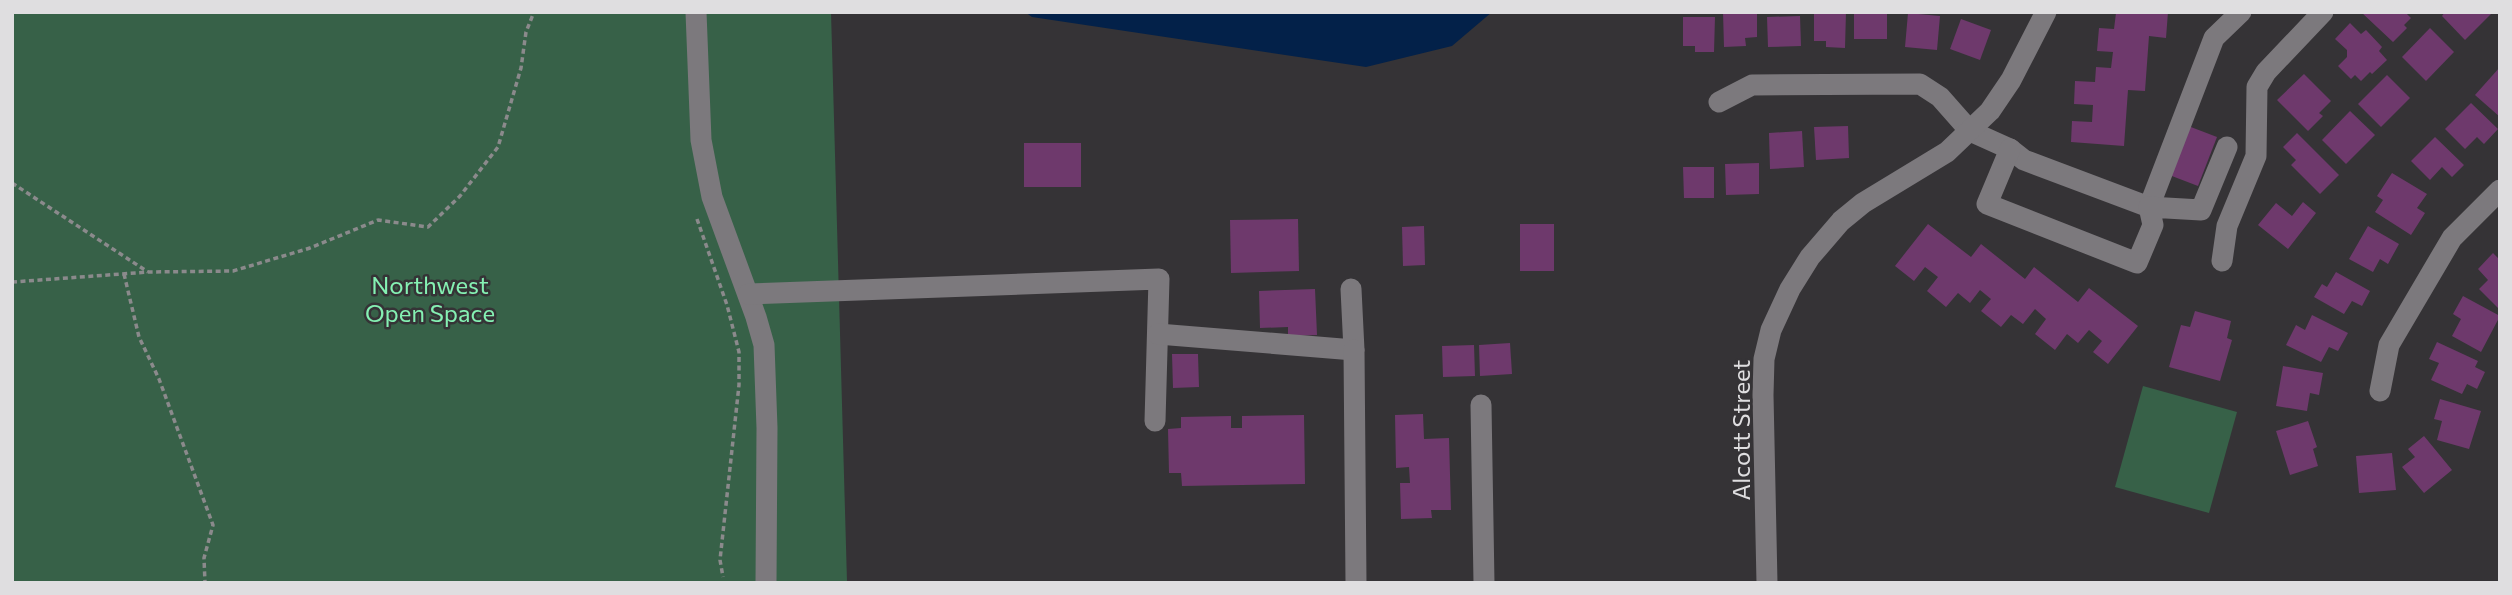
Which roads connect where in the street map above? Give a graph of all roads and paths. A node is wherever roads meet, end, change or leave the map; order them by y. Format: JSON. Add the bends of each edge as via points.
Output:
{"nodes":[{"id":1,"x":534,"y":12,"type":"edge"},
{"id":2,"x":696,"y":12,"type":"edge"},
{"id":3,"x":2046,"y":12,"type":"edge"},
{"id":4,"x":2241,"y":12,"type":"edge"},
{"id":5,"x":2323,"y":12,"type":"edge"},
{"id":6,"x":1719,"y":102,"type":"dead end"},
{"id":7,"x":1970,"y":131,"type":"junction"},
{"id":8,"x":2227,"y":147,"type":"dead end"},
{"id":9,"x":2010,"y":149,"type":"junction"},
{"id":10,"x":12,"y":183,"type":"edge"},
{"id":11,"x":2500,"y":190,"type":"edge"},
{"id":12,"x":2149,"y":207,"type":"junction"},
{"id":13,"x":696,"y":213,"type":"dead end"},
{"id":14,"x":2222,"y":261,"type":"dead end"},
{"id":15,"x":149,"y":272,"type":"junction"},
{"id":16,"x":124,"y":274,"type":"junction"},
{"id":17,"x":12,"y":282,"type":"edge"},
{"id":18,"x":1351,"y":289,"type":"dead end"},
{"id":19,"x":748,"y":294,"type":"junction"},
{"id":20,"x":1158,"y":334,"type":"junction"},
{"id":21,"x":1354,"y":350,"type":"junction"},
{"id":22,"x":2380,"y":391,"type":"dead end"},
{"id":23,"x":1481,"y":405,"type":"dead end"},
{"id":24,"x":1155,"y":421,"type":"dead end"},
{"id":25,"x":723,"y":577,"type":"dead end"},
{"id":26,"x":205,"y":583,"type":"edge"},
{"id":27,"x":766,"y":583,"type":"edge"},
{"id":28,"x":1356,"y":583,"type":"edge"},
{"id":29,"x":1484,"y":583,"type":"edge"},
{"id":30,"x":1767,"y":583,"type":"edge"}],
"edges":[{"from":1,"to":15,"type":"path","via":[[498,147],[460,196],[428,227],[378,219],[310,248],[233,271]]},
{"from":2,"to":19,"type":"street","via":[[701,140],[712,197]]},
{"from":3,"to":7,"type":"street","name":"Alcott Street","via":[[2011,80]]},
{"from":4,"to":12,"type":"street","via":[[2214,38]]},
{"from":5,"to":14,"type":"street","via":[[2257,87],[2256,156],[2227,226]]},
{"from":6,"to":7,"type":"street","via":[[1752,85],[1911,82],[1930,88]]},
{"from":7,"to":9,"type":"street"},
{"from":7,"to":30,"type":"street","name":"Alcott Street","via":[[1947,152],[1841,221],[1810,257],[1771,330],[1763,395]]},
{"from":8,"to":12,"type":"street","via":[[2202,210]]},
{"from":9,"to":12,"type":"street","via":[[2024,160]]},
{"from":9,"to":12,"type":"street","via":[[1987,204],[2137,263],[2153,225]]},
{"from":10,"to":15,"type":"path"},
{"from":11,"to":22,"type":"street","via":[[2445,250],[2389,345]]},
{"from":13,"to":25,"type":"path","via":[[738,352],[739,385],[720,560]]},
{"from":15,"to":16,"type":"path"},
{"from":16,"to":17,"type":"path"},
{"from":16,"to":26,"type":"path","via":[[139,337],[213,525],[204,558]]},
{"from":18,"to":21,"type":"street"},
{"from":19,"to":20,"type":"street","via":[[1159,279]]},
{"from":19,"to":27,"type":"street","via":[[764,345]]},
{"from":20,"to":21,"type":"street"},
{"from":20,"to":24,"type":"street"},
{"from":21,"to":28,"type":"street"},
{"from":23,"to":29,"type":"street"}]}
